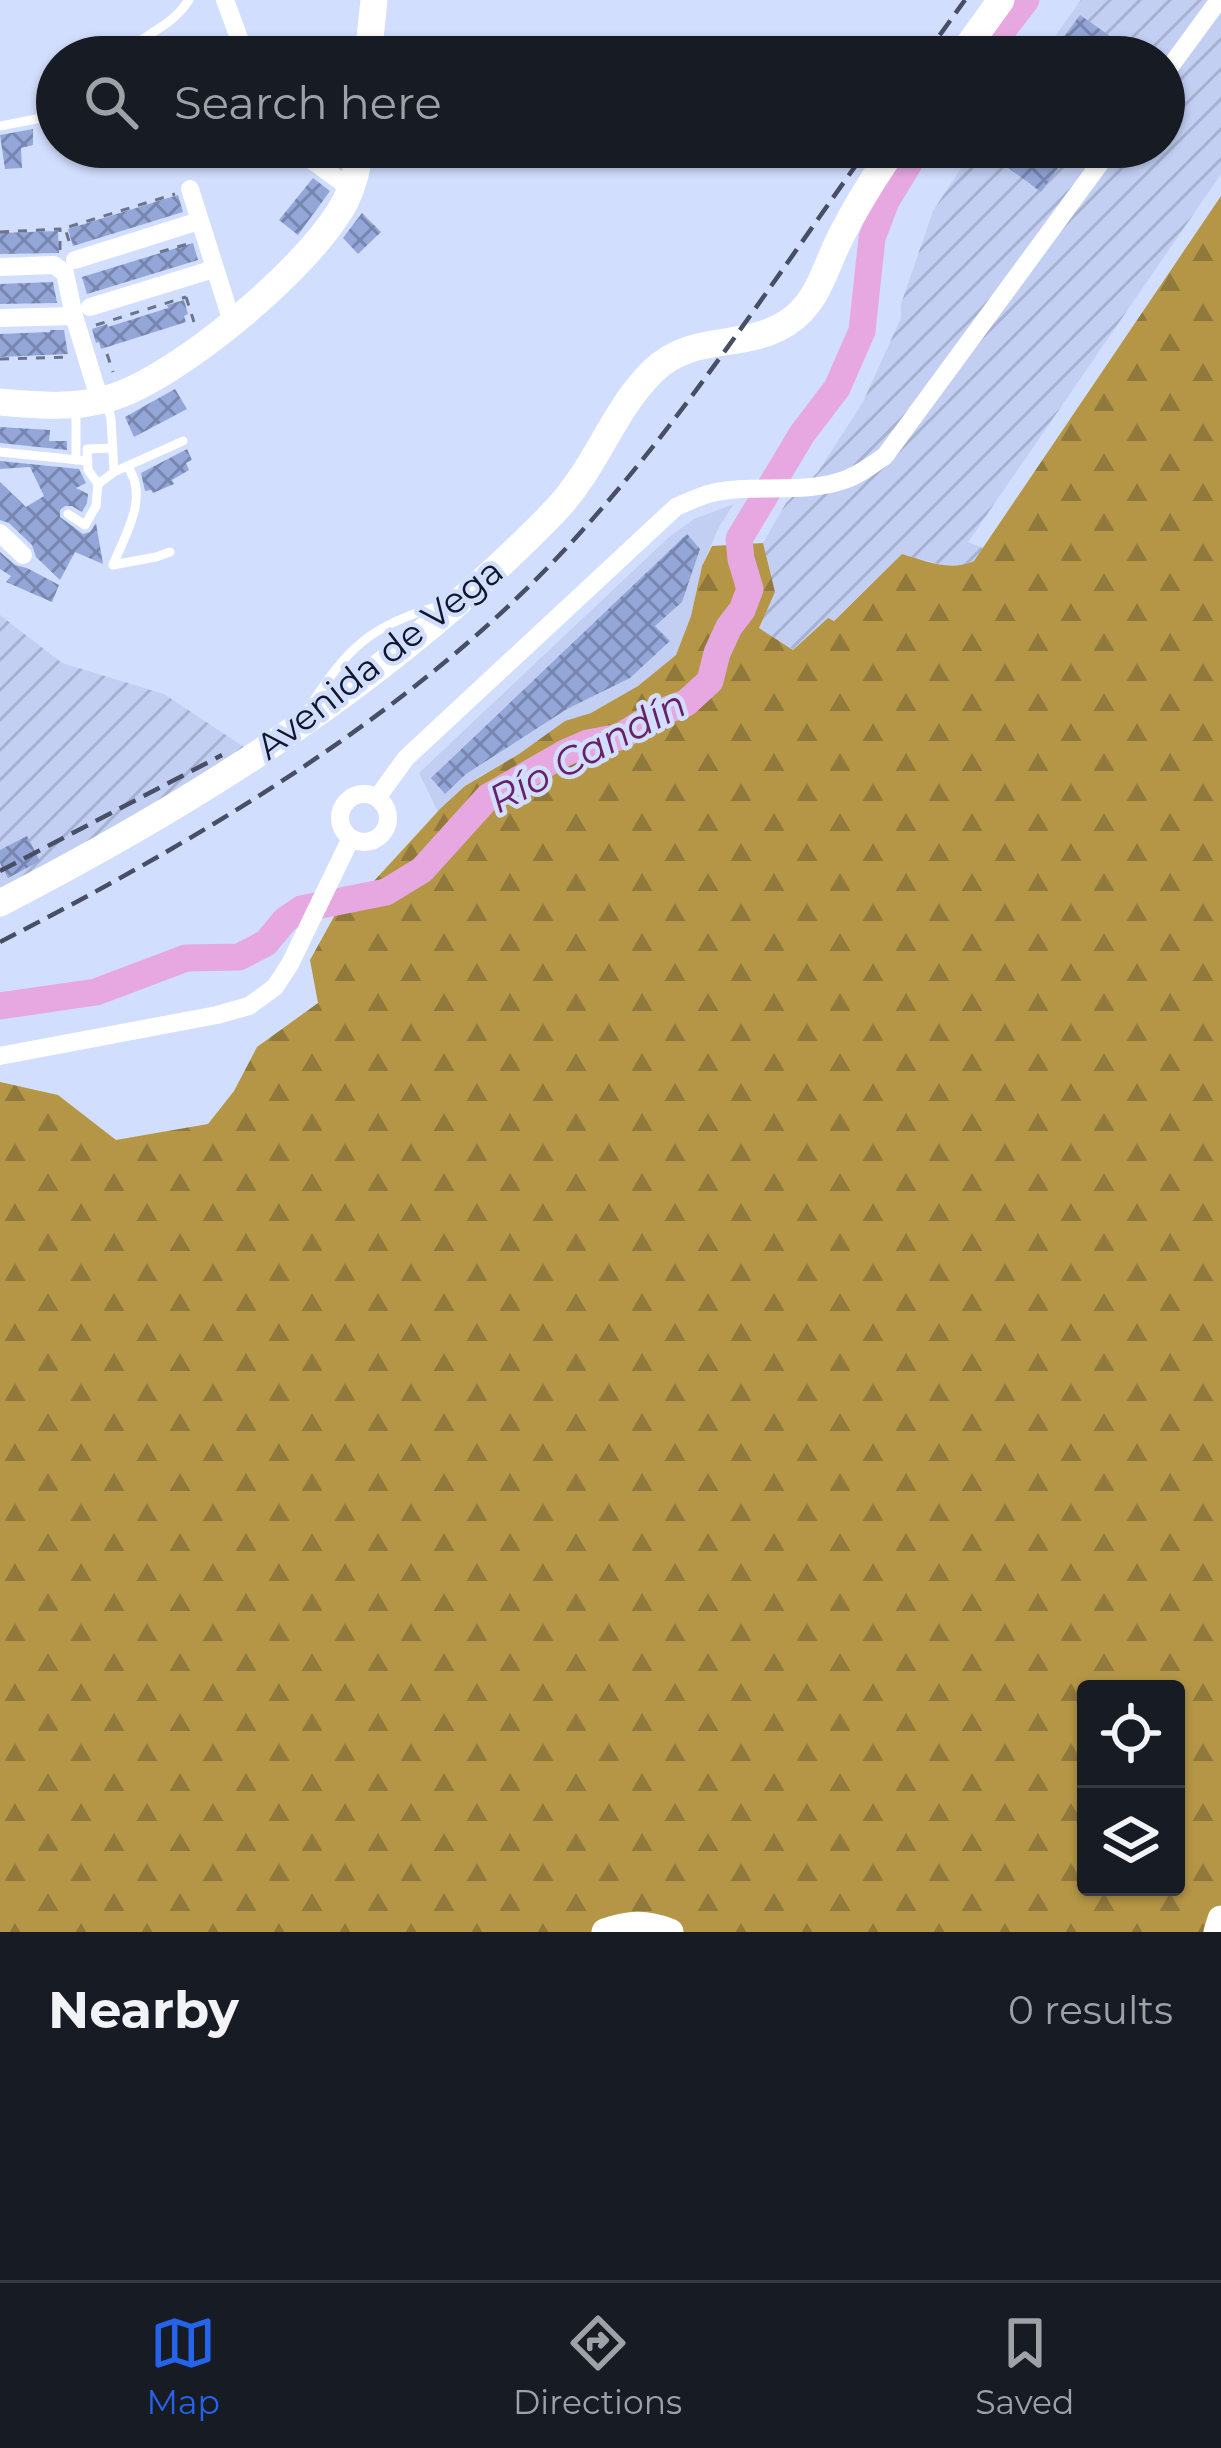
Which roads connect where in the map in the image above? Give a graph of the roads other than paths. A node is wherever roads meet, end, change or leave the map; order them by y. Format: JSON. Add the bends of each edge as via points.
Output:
{"nodes":[{"id":1,"x":189,"y":0,"type":"edge"},
{"id":2,"x":224,"y":0,"type":"edge"},
{"id":3,"x":374,"y":0,"type":"edge"},
{"id":4,"x":1001,"y":0,"type":"edge"},
{"id":5,"x":1219,"y":0,"type":"edge"},
{"id":6,"x":146,"y":36,"type":"edge"},
{"id":7,"x":238,"y":36,"type":"edge"},
{"id":8,"x":370,"y":36,"type":"edge"},
{"id":9,"x":975,"y":36,"type":"edge"},
{"id":10,"x":1185,"y":46,"type":"edge"},
{"id":11,"x":36,"y":119,"type":"edge"},
{"id":12,"x":0,"y":126,"type":"edge"},
{"id":13,"x":322,"y":168,"type":"edge"},
{"id":14,"x":355,"y":168,"type":"edge"},
{"id":15,"x":882,"y":168,"type":"edge"},
{"id":16,"x":1097,"y":168,"type":"edge"},
{"id":17,"x":190,"y":189,"type":"dead end"},
{"id":18,"x":350,"y":189,"type":"junction"},
{"id":19,"x":199,"y":228,"type":"junction"},
{"id":20,"x":63,"y":264,"type":"junction"},
{"id":21,"x":0,"y":268,"type":"edge"},
{"id":22,"x":214,"y":269,"type":"junction"},
{"id":23,"x":84,"y":317,"type":"junction"},
{"id":24,"x":0,"y":318,"type":"edge"},
{"id":25,"x":232,"y":322,"type":"junction"},
{"id":26,"x":97,"y":396,"type":"junction"},
{"id":27,"x":0,"y":402,"type":"edge"},
{"id":28,"x":183,"y":441,"type":"dead end"},
{"id":29,"x":112,"y":448,"type":"junction"},
{"id":30,"x":0,"y":452,"type":"edge"},
{"id":31,"x":82,"y":461,"type":"junction"},
{"id":32,"x":127,"y":466,"type":"junction"},
{"id":33,"x":114,"y":472,"type":"junction"},
{"id":34,"x":98,"y":484,"type":"junction"},
{"id":35,"x":68,"y":514,"type":"dead end"},
{"id":36,"x":0,"y":533,"type":"edge"},
{"id":37,"x":0,"y":544,"type":"edge"},
{"id":38,"x":170,"y":551,"type":"dead end"},
{"id":39,"x":377,"y":798,"type":"junction"},
{"id":40,"x":351,"y":838,"type":"junction"},
{"id":41,"x":0,"y":903,"type":"edge"},
{"id":42,"x":0,"y":1056,"type":"edge"},
{"id":43,"x":1221,"y":1919,"type":"edge"},
{"id":44,"x":605,"y":1932,"type":"edge"},
{"id":45,"x":670,"y":1932,"type":"edge"},
{"id":46,"x":1217,"y":1932,"type":"edge"}],
"edges":[{"from":1,"to":6,"type":"lane"},
{"from":2,"to":7,"type":"street"},
{"from":3,"to":8,"type":"street"},
{"from":4,"to":9,"type":"street"},
{"from":5,"to":10,"type":"street"},
{"from":11,"to":12,"type":"lane"},
{"from":13,"to":18,"type":"street"},
{"from":14,"to":18,"type":"street"},
{"from":15,"to":41,"type":"street","name":"Avenida de Vega","via":[[800,313],[740,340],[697,345],[649,374],[583,479],[378,669],[235,771]]},
{"from":16,"to":39,"type":"street","via":[[885,456],[840,482],[725,491],[676,508],[406,758]]},
{"from":17,"to":19,"type":"street"},
{"from":18,"to":25,"type":"street","via":[[312,247]]},
{"from":19,"to":20,"type":"street"},
{"from":19,"to":22,"type":"street"},
{"from":20,"to":21,"type":"street"},
{"from":20,"to":23,"type":"street"},
{"from":22,"to":23,"type":"street"},
{"from":22,"to":25,"type":"street"},
{"from":23,"to":24,"type":"street"},
{"from":23,"to":26,"type":"street"},
{"from":25,"to":26,"type":"street","via":[[134,390]]},
{"from":26,"to":27,"type":"street","via":[[47,406]]},
{"from":26,"to":29,"type":"lane"},
{"from":26,"to":31,"type":"lane"},
{"from":28,"to":32,"type":"lane"},
{"from":29,"to":31,"type":"lane","via":[[87,449]]},
{"from":29,"to":33,"type":"lane"},
{"from":30,"to":31,"type":"lane"},
{"from":31,"to":34,"type":"lane"},
{"from":32,"to":33,"type":"lane"},
{"from":32,"to":38,"type":"lane","via":[[137,488],[134,512],[112,565]]},
{"from":33,"to":34,"type":"lane"},
{"from":34,"to":35,"type":"lane","via":[[86,525]]},
{"from":36,"to":37,"type":"street","via":[[23,555]]},
{"from":39,"to":40,"type":"street","via":[[388,819],[381,835]]},
{"from":39,"to":40,"type":"street","via":[[356,796],[344,805],[341,826]]},
{"from":40,"to":42,"type":"street","via":[[275,987],[249,1006]]},
{"from":43,"to":46,"type":"street"},
{"from":44,"to":45,"type":"street","via":[[637,1924]]}]}
